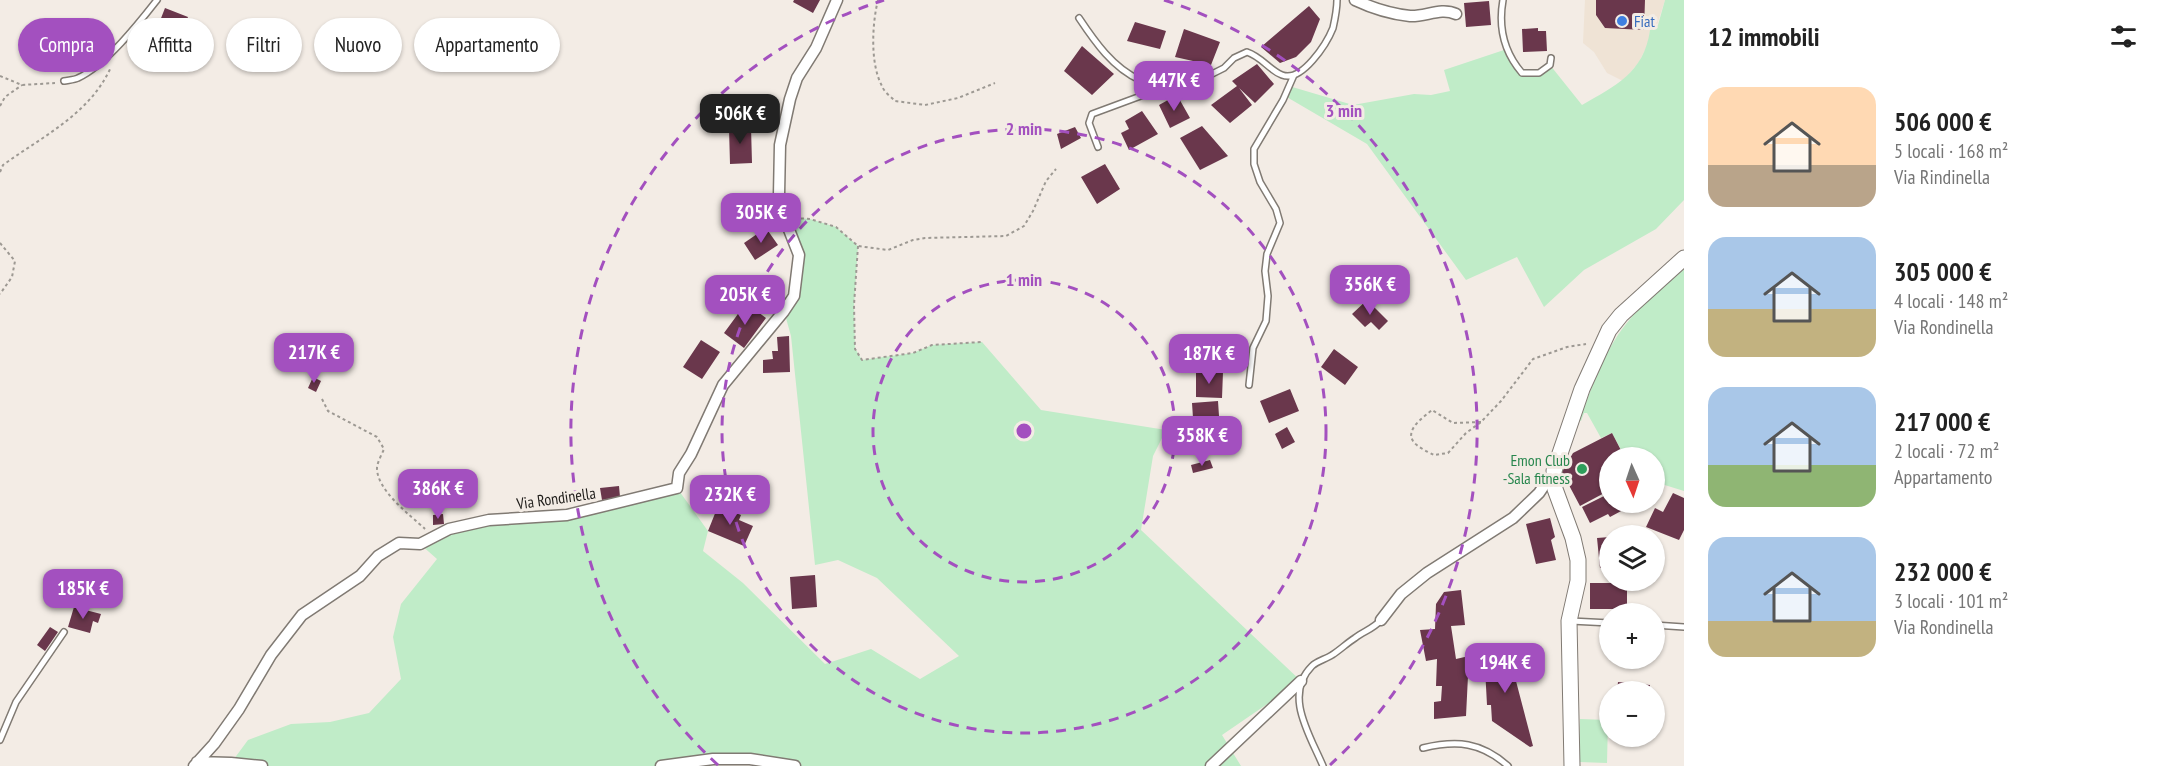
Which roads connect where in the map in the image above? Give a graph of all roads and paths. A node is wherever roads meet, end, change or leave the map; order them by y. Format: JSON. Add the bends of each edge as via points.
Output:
{"nodes":[{"id":1,"x":157,"y":0,"type":"edge"},
{"id":2,"x":837,"y":0,"type":"edge"},
{"id":3,"x":878,"y":0,"type":"edge"},
{"id":4,"x":1337,"y":0,"type":"edge"},
{"id":5,"x":1355,"y":0,"type":"edge"},
{"id":6,"x":1503,"y":0,"type":"edge"},
{"id":7,"x":1456,"y":14,"type":"dead end"},
{"id":8,"x":1079,"y":18,"type":"dead end"},
{"id":9,"x":121,"y":42,"type":"junction"},
{"id":10,"x":1551,"y":58,"type":"dead end"},
{"id":11,"x":1294,"y":75,"type":"junction"},
{"id":12,"x":0,"y":76,"type":"edge"},
{"id":13,"x":64,"y":81,"type":"joint"},
{"id":14,"x":995,"y":83,"type":"dead end"},
{"id":15,"x":22,"y":85,"type":"junction"},
{"id":16,"x":1165,"y":87,"type":"junction"},
{"id":17,"x":0,"y":106,"type":"edge"},
{"id":18,"x":1098,"y":147,"type":"dead end"},
{"id":19,"x":1056,"y":169,"type":"dead end"},
{"id":20,"x":0,"y":171,"type":"edge"},
{"id":21,"x":784,"y":217,"type":"junction"},
{"id":22,"x":0,"y":243,"type":"edge"},
{"id":23,"x":858,"y":246,"type":"junction"},
{"id":24,"x":1684,"y":258,"type":"edge"},
{"id":25,"x":0,"y":294,"type":"edge"},
{"id":26,"x":982,"y":342,"type":"dead end"},
{"id":27,"x":1601,"y":345,"type":"junction"},
{"id":28,"x":1249,"y":385,"type":"dead end"},
{"id":29,"x":322,"y":399,"type":"dead end"},
{"id":30,"x":1481,"y":422,"type":"junction"},
{"id":31,"x":1554,"y":471,"type":"junction"},
{"id":32,"x":434,"y":537,"type":"junction"},
{"id":33,"x":1382,"y":620,"type":"joint"},
{"id":34,"x":1569,"y":621,"type":"junction"},
{"id":35,"x":1599,"y":622,"type":"edge"},
{"id":36,"x":1665,"y":626,"type":"edge"},
{"id":37,"x":1684,"y":627,"type":"edge"},
{"id":38,"x":64,"y":632,"type":"dead end"},
{"id":39,"x":1301,"y":681,"type":"junction"},
{"id":40,"x":0,"y":740,"type":"edge"},
{"id":41,"x":1423,"y":748,"type":"dead end"},
{"id":42,"x":196,"y":764,"type":"edge"},
{"id":43,"x":262,"y":766,"type":"edge"},
{"id":44,"x":661,"y":766,"type":"edge"},
{"id":45,"x":795,"y":766,"type":"edge"},
{"id":46,"x":1211,"y":766,"type":"edge"},
{"id":47,"x":1323,"y":766,"type":"edge"},
{"id":48,"x":1508,"y":766,"type":"edge"},
{"id":49,"x":1572,"y":766,"type":"edge"}],
"edges":[{"from":1,"to":9,"type":"lane"},
{"from":2,"to":21,"type":"street","via":[[790,99],[780,145],[779,195]]},
{"from":3,"to":14,"type":"path","via":[[874,58],[882,87],[895,101],[926,105],[958,98]]},
{"from":4,"to":11,"type":"lane","via":[[1332,28],[1323,46]]},
{"from":5,"to":7,"type":"street","via":[[1412,16],[1449,10]]},
{"from":6,"to":10,"type":"lane","via":[[1503,40],[1522,74],[1539,73],[1550,65]]},
{"from":8,"to":16,"type":"lane","via":[[1118,66],[1140,80]]},
{"from":9,"to":13,"type":"lane","via":[[78,78]]},
{"from":9,"to":20,"type":"path","via":[[110,70],[91,100]]},
{"from":11,"to":16,"type":"lane","via":[[1282,75],[1258,55],[1247,52],[1202,79]]},
{"from":11,"to":28,"type":"lane","via":[[1254,149],[1260,182],[1280,223],[1267,254],[1266,321],[1253,348]]},
{"from":12,"to":15,"type":"path"},
{"from":13,"to":15,"type":"path"},
{"from":15,"to":17,"type":"path","via":[[5,97]]},
{"from":16,"to":18,"type":"lane","via":[[1092,114],[1089,123]]},
{"from":19,"to":23,"type":"path","via":[[1024,226],[1006,236],[925,238],[888,250]]},
{"from":21,"to":23,"type":"path","via":[[836,227]]},
{"from":21,"to":32,"type":"street","name":"Via Rondinella","via":[[799,255],[794,296],[723,385],[679,473],[677,488],[567,515],[489,520],[449,529]]},
{"from":22,"to":25,"type":"path","via":[[15,261],[12,277]]},
{"from":23,"to":26,"type":"path","via":[[855,349],[862,360],[913,353],[932,345]]},
{"from":24,"to":27,"type":"street","via":[[1621,315]]},
{"from":27,"to":30,"type":"path","via":[[1566,347],[1533,359]]},
{"from":27,"to":31,"type":"street"},
{"from":29,"to":32,"type":"path","via":[[328,411],[377,437],[384,449],[377,467],[381,481],[395,502]]},
{"from":30,"to":30,"type":"path","via":[[1448,453],[1434,455],[1413,442],[1411,436],[1416,423],[1432,410],[1453,423]]},
{"from":31,"to":33,"type":"street","via":[[1539,493],[1513,518],[1427,573],[1401,594]]},
{"from":31,"to":34,"type":"street","via":[[1555,489],[1578,560],[1578,581]]},
{"from":32,"to":42,"type":"street","name":"Via Rondinella","via":[[420,544],[399,543],[378,556],[360,576],[302,615]]},
{"from":33,"to":39,"type":"lane","via":[[1314,664]]},
{"from":34,"to":35,"type":"lane"},
{"from":34,"to":49,"type":"street"},
{"from":36,"to":37,"type":"lane"},
{"from":38,"to":40,"type":"lane","via":[[16,702]]},
{"from":39,"to":46,"type":"street"},
{"from":39,"to":47,"type":"lane","via":[[1301,714]]},
{"from":41,"to":48,"type":"lane","via":[[1459,742],[1485,750]]},
{"from":42,"to":43,"type":"street","name":"Via Rondinella"},
{"from":44,"to":45,"type":"street","via":[[713,759],[750,759]]}]}
